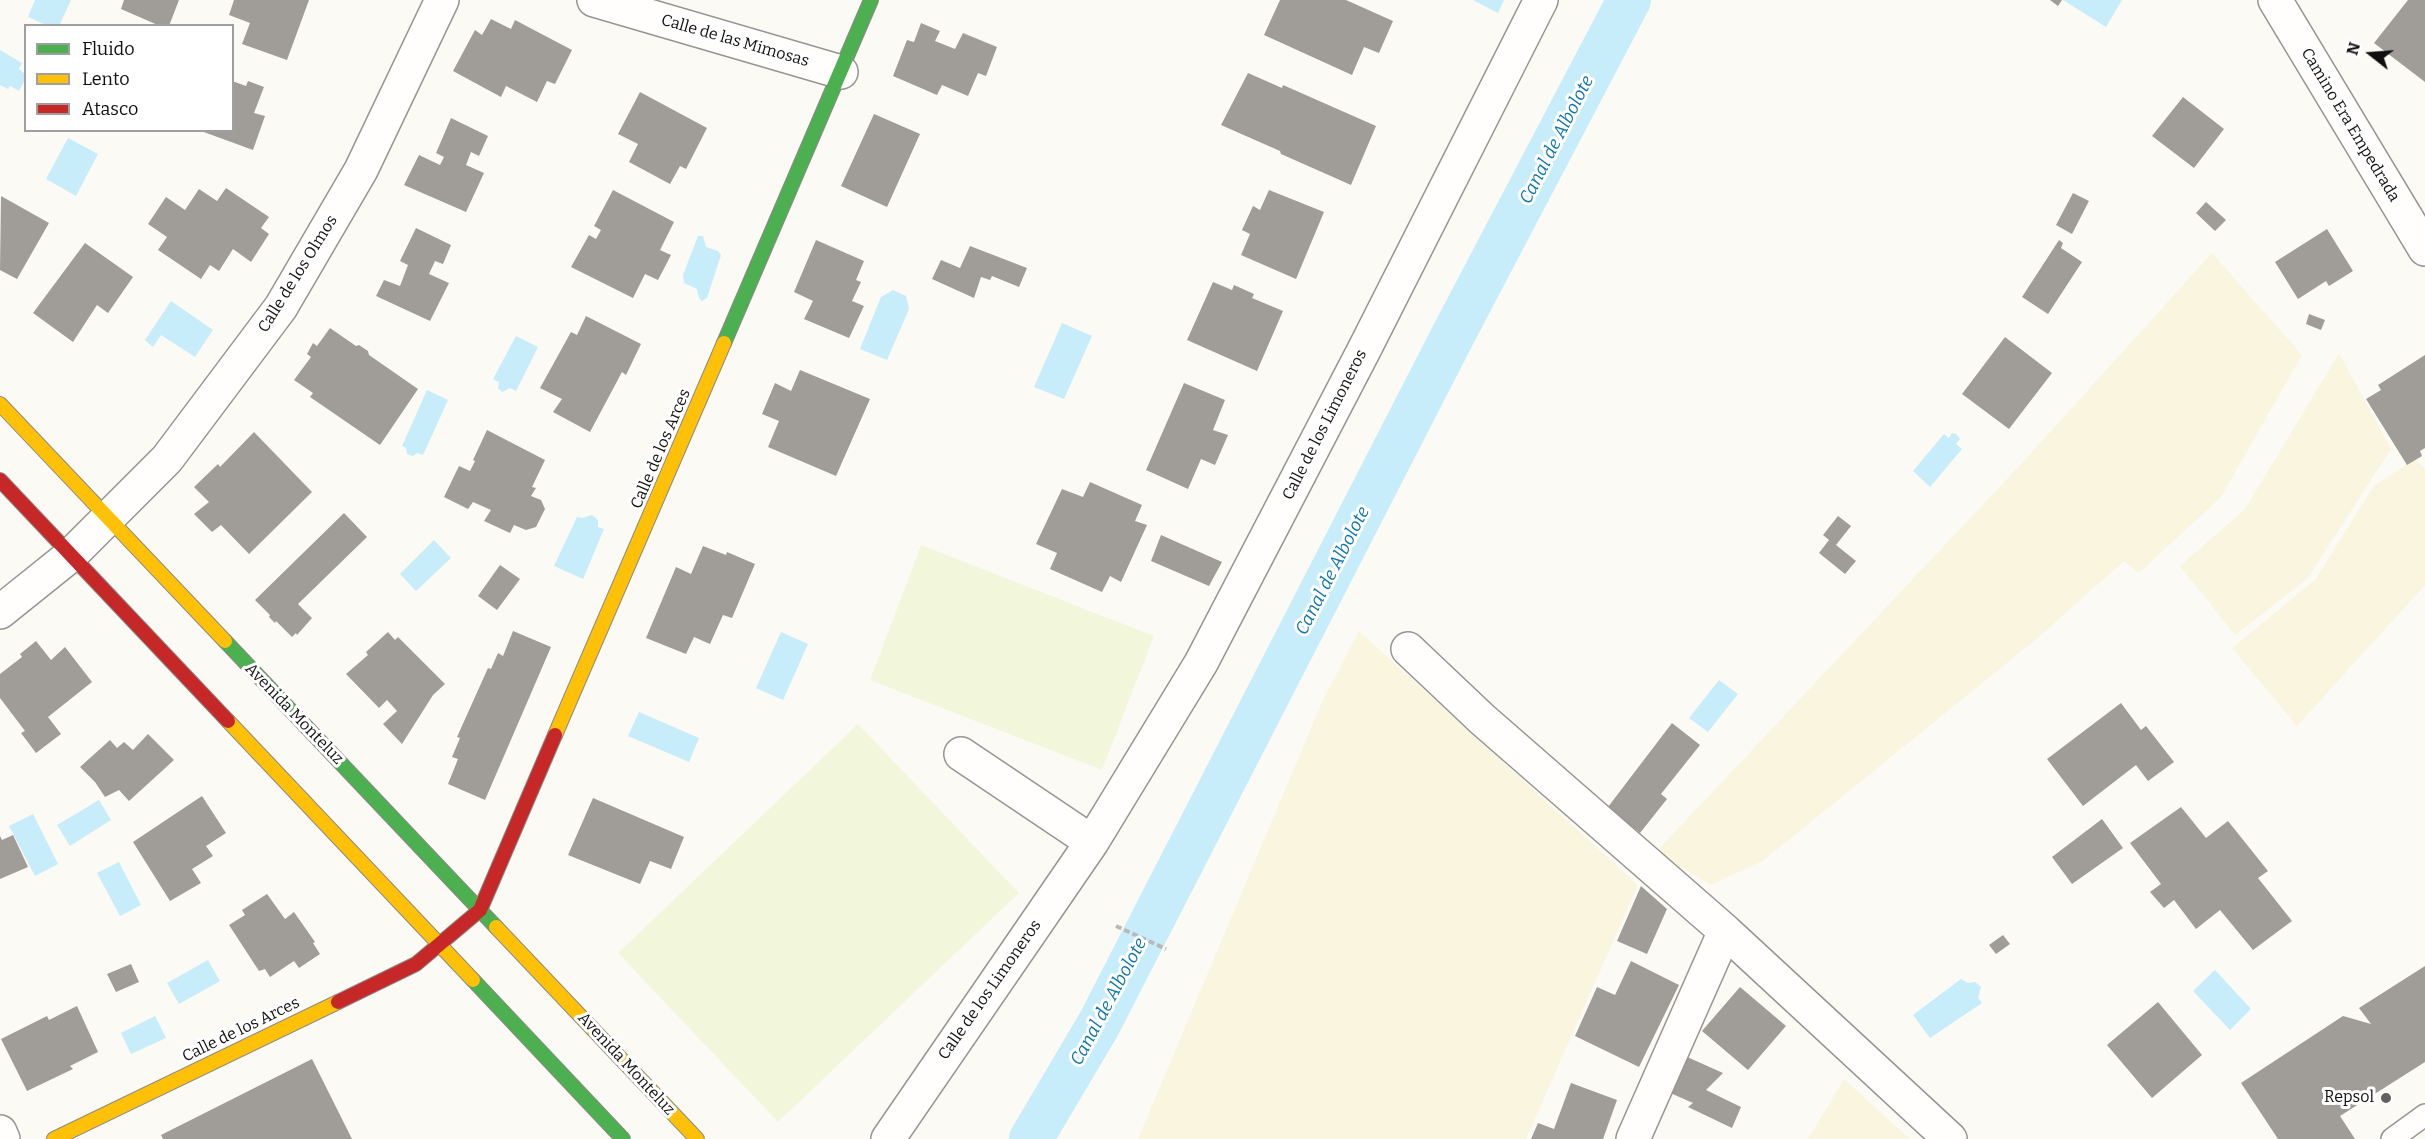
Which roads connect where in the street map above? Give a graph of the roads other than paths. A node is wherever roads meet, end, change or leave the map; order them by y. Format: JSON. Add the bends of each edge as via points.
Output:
{"nodes":[{"id":1,"x":442,"y":0,"type":"edge"},
{"id":2,"x":594,"y":0,"type":"edge"},
{"id":3,"x":872,"y":0,"type":"edge"},
{"id":4,"x":1541,"y":0,"type":"edge"},
{"id":5,"x":2275,"y":0,"type":"edge"},
{"id":6,"x":841,"y":72,"type":"junction"},
{"id":7,"x":2425,"y":249,"type":"edge"},
{"id":8,"x":0,"y":404,"type":"edge"},
{"id":9,"x":0,"y":480,"type":"edge"},
{"id":10,"x":108,"y":518,"type":"junction"},
{"id":11,"x":71,"y":555,"type":"junction"},
{"id":12,"x":0,"y":612,"type":"edge"},
{"id":13,"x":1408,"y":649,"type":"dead end"},
{"id":14,"x":961,"y":754,"type":"dead end"},
{"id":15,"x":1092,"y":842,"type":"junction"},
{"id":16,"x":480,"y":910,"type":"junction"},
{"id":17,"x":1725,"y":931,"type":"junction"},
{"id":18,"x":440,"y":946,"type":"junction"},
{"id":19,"x":2425,"y":1115,"type":"edge"},
{"id":20,"x":0,"y":1132,"type":"edge"},
{"id":21,"x":3,"y":1139,"type":"edge"},
{"id":22,"x":54,"y":1139,"type":"edge"},
{"id":23,"x":623,"y":1139,"type":"edge"},
{"id":24,"x":697,"y":1139,"type":"edge"},
{"id":25,"x":888,"y":1139,"type":"edge"},
{"id":26,"x":1633,"y":1139,"type":"edge"},
{"id":27,"x":1950,"y":1139,"type":"edge"},
{"id":28,"x":2392,"y":1139,"type":"edge"}],
"edges":[{"from":1,"to":10,"type":"street","name":"Calle de los Olmos","via":[[362,170],[281,307],[167,459]]},
{"from":2,"to":6,"type":"street","name":"Calle de las Mimosas"},
{"from":3,"to":6,"type":"street","name":"Calle de los Arces"},
{"from":4,"to":15,"type":"street","name":"Calle de los Limoneros","via":[[1202,663]]},
{"from":5,"to":7,"type":"street","name":"Camino Era Empedrada"},
{"from":6,"to":16,"type":"street","name":"Calle de los Arces"},
{"from":8,"to":10,"type":"street","name":"Avenida Monteluz"},
{"from":9,"to":11,"type":"street"},
{"from":10,"to":11,"type":"street"},
{"from":10,"to":16,"type":"street","name":"Avenida Monteluz"},
{"from":11,"to":12,"type":"street"},
{"from":11,"to":18,"type":"street"},
{"from":13,"to":17,"type":"street","via":[[1482,719]]},
{"from":14,"to":15,"type":"street"},
{"from":15,"to":25,"type":"street","name":"Calle de los Limoneros"},
{"from":16,"to":18,"type":"street"},
{"from":16,"to":24,"type":"street","name":"Avenida Monteluz"},
{"from":17,"to":26,"type":"street"},
{"from":17,"to":27,"type":"street"},
{"from":18,"to":22,"type":"street","name":"Calle de los Arces","via":[[416,963]]},
{"from":18,"to":23,"type":"street"},
{"from":19,"to":28,"type":"lane"},
{"from":20,"to":21,"type":"street"}]}
